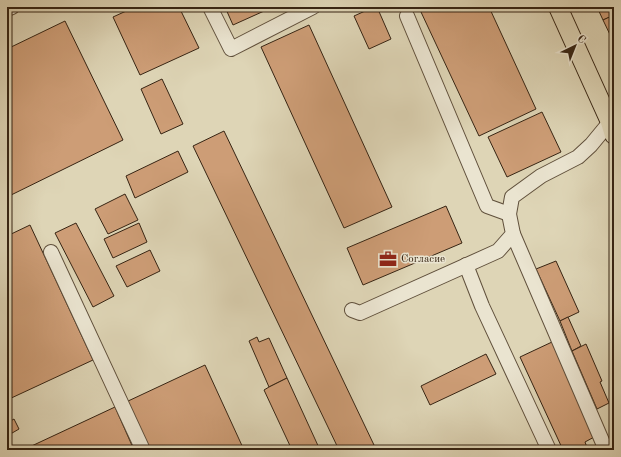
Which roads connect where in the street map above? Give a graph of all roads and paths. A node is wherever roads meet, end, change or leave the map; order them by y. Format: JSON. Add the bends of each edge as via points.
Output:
{"nodes":[{"id":1,"x":12,"y":7,"type":"edge"},
{"id":2,"x":210,"y":7,"type":"edge"},
{"id":3,"x":313,"y":7,"type":"edge"},
{"id":4,"x":558,"y":7,"type":"edge"},
{"id":5,"x":7,"y":9,"type":"edge"},
{"id":6,"x":407,"y":16,"type":"dead end"},
{"id":7,"x":613,"y":127,"type":"edge"},
{"id":8,"x":510,"y":214,"type":"junction"},
{"id":9,"x":514,"y":234,"type":"junction"},
{"id":10,"x":51,"y":252,"type":"dead end"},
{"id":11,"x":466,"y":265,"type":"junction"},
{"id":12,"x":352,"y":310,"type":"dead end"},
{"id":13,"x":143,"y":450,"type":"edge"},
{"id":14,"x":549,"y":450,"type":"edge"},
{"id":15,"x":606,"y":450,"type":"edge"}],
"edges":[{"from":1,"to":5,"type":"lane"},
{"from":2,"to":3,"type":"lane","via":[[232,48]]},
{"from":4,"to":7,"type":"main road"},
{"from":6,"to":8,"type":"lane","via":[[487,206]]},
{"from":7,"to":8,"type":"lane","via":[[578,158],[541,176],[512,197]]},
{"from":8,"to":9,"type":"lane"},
{"from":9,"to":11,"type":"lane","via":[[498,251]]},
{"from":9,"to":15,"type":"lane"},
{"from":10,"to":13,"type":"lane"},
{"from":11,"to":12,"type":"lane","via":[[360,313]]},
{"from":11,"to":14,"type":"lane","via":[[482,306]]}]}
